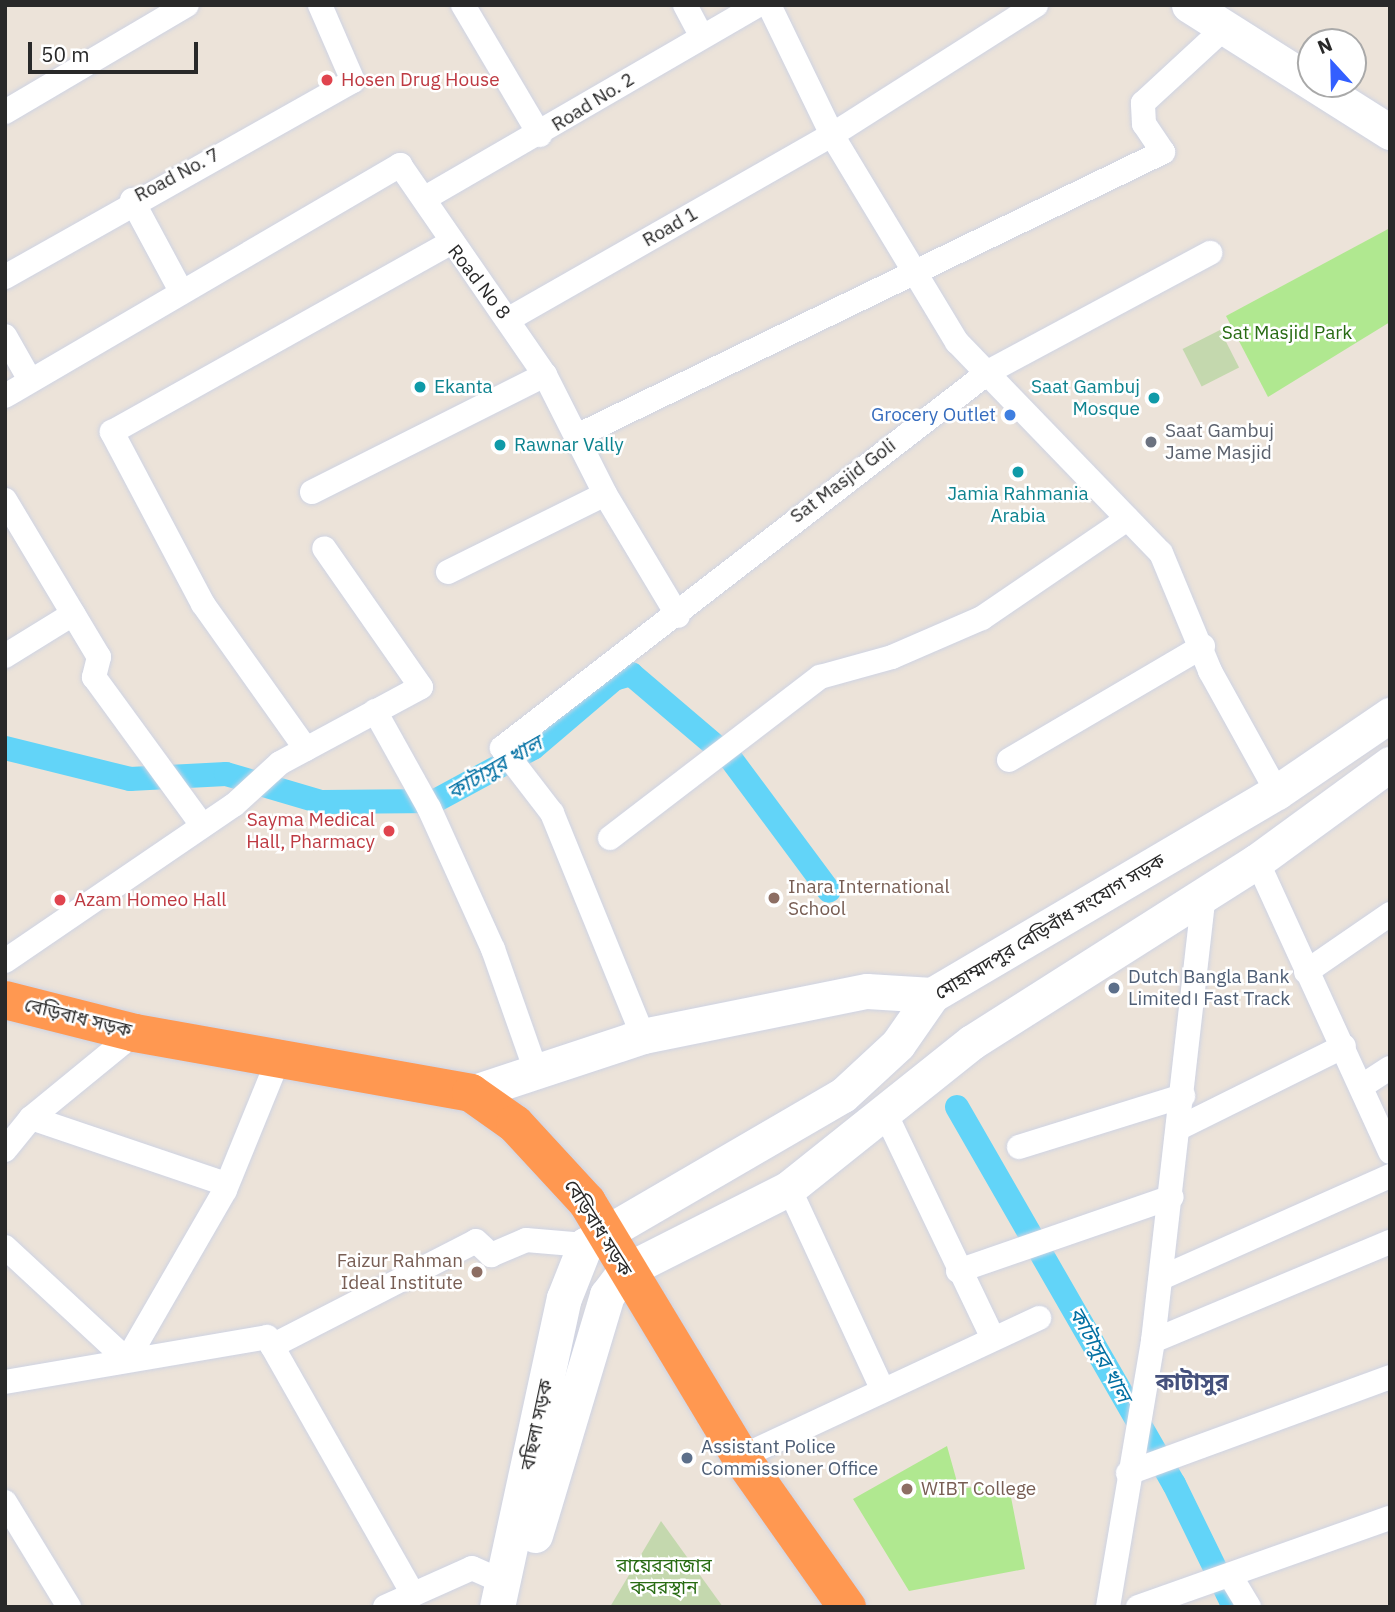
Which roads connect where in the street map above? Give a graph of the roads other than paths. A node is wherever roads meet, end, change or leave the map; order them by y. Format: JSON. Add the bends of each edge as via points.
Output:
{"nodes":[{"id":1,"x":187,"y":5,"type":"edge"},
{"id":2,"x":320,"y":5,"type":"edge"},
{"id":3,"x":463,"y":5,"type":"edge"},
{"id":4,"x":684,"y":5,"type":"edge"},
{"id":5,"x":758,"y":5,"type":"edge"},
{"id":6,"x":769,"y":5,"type":"edge"},
{"id":7,"x":1036,"y":5,"type":"edge"},
{"id":8,"x":1189,"y":5,"type":"edge"},
{"id":9,"x":1221,"y":31,"type":"junction"},
{"id":10,"x":701,"y":35,"type":"junction"},
{"id":11,"x":5,"y":112,"type":"edge"},
{"id":12,"x":1390,"y":132,"type":"edge"},
{"id":13,"x":540,"y":135,"type":"junction"},
{"id":14,"x":832,"y":135,"type":"junction"},
{"id":15,"x":427,"y":197,"type":"junction"},
{"id":16,"x":132,"y":200,"type":"junction"},
{"id":17,"x":449,"y":244,"type":"junction"},
{"id":18,"x":1210,"y":253,"type":"dead end"},
{"id":19,"x":909,"y":271,"type":"junction"},
{"id":20,"x":5,"y":276,"type":"edge"},
{"id":21,"x":181,"y":291,"type":"junction"},
{"id":22,"x":509,"y":319,"type":"junction"},
{"id":23,"x":5,"y":336,"type":"edge"},
{"id":24,"x":990,"y":371,"type":"junction"},
{"id":25,"x":545,"y":375,"type":"junction"},
{"id":26,"x":30,"y":380,"type":"junction"},
{"id":27,"x":5,"y":396,"type":"edge"},
{"id":28,"x":579,"y":435,"type":"junction"},
{"id":29,"x":312,"y":492,"type":"dead end"},
{"id":30,"x":605,"y":494,"type":"junction"},
{"id":31,"x":5,"y":500,"type":"edge"},
{"id":32,"x":1127,"y":519,"type":"junction"},
{"id":33,"x":12,"y":526,"type":"edge"},
{"id":34,"x":324,"y":548,"type":"dead end"},
{"id":35,"x":448,"y":572,"type":"dead end"},
{"id":36,"x":73,"y":614,"type":"junction"},
{"id":37,"x":678,"y":616,"type":"junction"},
{"id":38,"x":1203,"y":646,"type":"junction"},
{"id":39,"x":5,"y":656,"type":"edge"},
{"id":40,"x":375,"y":711,"type":"junction"},
{"id":41,"x":1390,"y":715,"type":"edge"},
{"id":42,"x":306,"y":749,"type":"junction"},
{"id":43,"x":1009,"y":760,"type":"dead end"},
{"id":44,"x":1390,"y":764,"type":"edge"},
{"id":45,"x":1277,"y":792,"type":"junction"},
{"id":46,"x":1242,"y":813,"type":"junction"},
{"id":47,"x":201,"y":824,"type":"junction"},
{"id":48,"x":610,"y":838,"type":"dead end"},
{"id":49,"x":1264,"y":856,"type":"junction"},
{"id":50,"x":1204,"y":891,"type":"junction"},
{"id":51,"x":1390,"y":914,"type":"edge"},
{"id":52,"x":5,"y":961,"type":"edge"},
{"id":53,"x":1306,"y":972,"type":"junction"},
{"id":54,"x":932,"y":995,"type":"junction"},
{"id":55,"x":5,"y":1000,"type":"edge"},
{"id":56,"x":135,"y":1033,"type":"junction"},
{"id":57,"x":643,"y":1036,"type":"junction"},
{"id":58,"x":1344,"y":1046,"type":"junction"},
{"id":59,"x":278,"y":1060,"type":"junction"},
{"id":60,"x":1390,"y":1068,"type":"edge"},
{"id":61,"x":536,"y":1071,"type":"junction"},
{"id":62,"x":1362,"y":1086,"type":"junction"},
{"id":63,"x":471,"y":1093,"type":"junction"},
{"id":64,"x":1183,"y":1096,"type":"junction"},
{"id":65,"x":886,"y":1115,"type":"junction"},
{"id":66,"x":31,"y":1118,"type":"junction"},
{"id":67,"x":1179,"y":1128,"type":"junction"},
{"id":68,"x":1018,"y":1147,"type":"dead end"},
{"id":69,"x":5,"y":1150,"type":"edge"},
{"id":70,"x":1390,"y":1152,"type":"edge"},
{"id":71,"x":1390,"y":1176,"type":"edge"},
{"id":72,"x":226,"y":1184,"type":"junction"},
{"id":73,"x":789,"y":1188,"type":"junction"},
{"id":74,"x":1172,"y":1197,"type":"junction"},
{"id":75,"x":595,"y":1239,"type":"junction"},
{"id":76,"x":1390,"y":1242,"type":"edge"},
{"id":77,"x":5,"y":1247,"type":"edge"},
{"id":78,"x":625,"y":1271,"type":"junction"},
{"id":79,"x":958,"y":1271,"type":"junction"},
{"id":80,"x":1161,"y":1278,"type":"junction"},
{"id":81,"x":1039,"y":1318,"type":"dead end"},
{"id":82,"x":993,"y":1338,"type":"junction"},
{"id":83,"x":1153,"y":1341,"type":"junction"},
{"id":84,"x":272,"y":1346,"type":"junction"},
{"id":85,"x":127,"y":1360,"type":"junction"},
{"id":86,"x":1390,"y":1377,"type":"edge"},
{"id":87,"x":5,"y":1382,"type":"edge"},
{"id":88,"x":882,"y":1388,"type":"junction"},
{"id":89,"x":741,"y":1457,"type":"junction"},
{"id":90,"x":1135,"y":1462,"type":"junction"},
{"id":91,"x":5,"y":1502,"type":"edge"},
{"id":92,"x":1390,"y":1518,"type":"edge"},
{"id":93,"x":1231,"y":1577,"type":"junction"},
{"id":94,"x":413,"y":1594,"type":"junction"},
{"id":95,"x":504,"y":1598,"type":"edge"},
{"id":96,"x":69,"y":1607,"type":"edge"},
{"id":97,"x":385,"y":1607,"type":"edge"},
{"id":98,"x":847,"y":1607,"type":"edge"},
{"id":99,"x":1108,"y":1607,"type":"edge"},
{"id":100,"x":1139,"y":1607,"type":"edge"},
{"id":101,"x":1249,"y":1607,"type":"edge"}],
"edges":[{"from":1,"to":11,"type":"street"},
{"from":2,"to":16,"type":"street","name":"Road No. 7","via":[[353,81]]},
{"from":3,"to":13,"type":"street"},
{"from":4,"to":10,"type":"street"},
{"from":5,"to":10,"type":"street","name":"Road No. 2"},
{"from":6,"to":14,"type":"street"},
{"from":7,"to":14,"type":"street","name":"Road 1"},
{"from":8,"to":9,"type":"main road"},
{"from":9,"to":12,"type":"main road"},
{"from":9,"to":19,"type":"street","via":[[1143,103],[1144,124],[1163,152]]},
{"from":10,"to":13,"type":"street","name":"Road No. 2"},
{"from":13,"to":15,"type":"street","name":"Road No. 2"},
{"from":14,"to":19,"type":"street"},
{"from":14,"to":22,"type":"street","name":"Road 1"},
{"from":15,"to":17,"type":"street","name":"Road No 8"},
{"from":15,"to":21,"type":"street","name":"Road No 8","via":[[400,165]]},
{"from":16,"to":20,"type":"street","name":"Road No. 7"},
{"from":16,"to":21,"type":"street"},
{"from":17,"to":22,"type":"street","name":"Road No 8"},
{"from":17,"to":42,"type":"street","via":[[112,432],[203,604]]},
{"from":18,"to":24,"type":"street","name":"Sat Masjid Goli"},
{"from":19,"to":24,"type":"street","via":[[957,342]]},
{"from":19,"to":28,"type":"street"},
{"from":21,"to":26,"type":"street","name":"Road No 8"},
{"from":22,"to":25,"type":"street","name":"Road No 8"},
{"from":23,"to":26,"type":"street"},
{"from":24,"to":32,"type":"street"},
{"from":24,"to":37,"type":"street","name":"Sat Masjid Goli","via":[[799,512]]},
{"from":25,"to":28,"type":"street","name":"Road No 8"},
{"from":25,"to":29,"type":"street"},
{"from":26,"to":27,"type":"street","name":"Road No 8"},
{"from":28,"to":30,"type":"street","name":"Road No 8"},
{"from":30,"to":35,"type":"street"},
{"from":30,"to":37,"type":"street","name":"Road No 8"},
{"from":31,"to":33,"type":"street"},
{"from":32,"to":38,"type":"street","via":[[1161,553]]},
{"from":32,"to":48,"type":"street","via":[[982,618],[892,657],[820,677]]},
{"from":33,"to":36,"type":"street"},
{"from":34,"to":40,"type":"street","via":[[421,687]]},
{"from":36,"to":39,"type":"street"},
{"from":36,"to":47,"type":"street","via":[[99,657],[94,677]]},
{"from":37,"to":57,"type":"street","name":"Sat Masjid Goli","via":[[587,678],[502,748],[552,813],[587,887]]},
{"from":38,"to":43,"type":"street"},
{"from":38,"to":45,"type":"street","via":[[1210,671]]},
{"from":40,"to":42,"type":"street"},
{"from":40,"to":61,"type":"street","via":[[429,808],[493,949]]},
{"from":41,"to":45,"type":"main road","name":"মোহাম্মদপুর বেড়িবাঁধ সংযোগ সড়ক"},
{"from":42,"to":47,"type":"street","via":[[280,763],[233,805]]},
{"from":44,"to":49,"type":"main road"},
{"from":45,"to":46,"type":"main road","name":"মোহাম্মদপুর বেড়িবাঁধ সংযোগ সড়ক"},
{"from":46,"to":49,"type":"main road"},
{"from":46,"to":54,"type":"main road","name":"মোহাম্মদপুর বেড়িবাঁধ সংযোগ সড়ক"},
{"from":47,"to":52,"type":"street"},
{"from":49,"to":50,"type":"main road"},
{"from":49,"to":53,"type":"street"},
{"from":50,"to":64,"type":"street"},
{"from":50,"to":65,"type":"main road","via":[[983,1034]]},
{"from":51,"to":53,"type":"street"},
{"from":53,"to":58,"type":"street"},
{"from":54,"to":57,"type":"main road","via":[[867,991]]},
{"from":54,"to":75,"type":"main road","name":"মোহাম্মদপুর বেড়িবাঁধ সংযোগ সড়ক","via":[[898,1044],[843,1094]]},
{"from":55,"to":56,"type":"highway","name":"বেড়িবাধ সড়ক"},
{"from":56,"to":59,"type":"highway","name":"বেড়িবাধ সড়ক"},
{"from":56,"to":66,"type":"street"},
{"from":57,"to":61,"type":"main road"},
{"from":58,"to":62,"type":"street"},
{"from":58,"to":67,"type":"street"},
{"from":59,"to":63,"type":"highway","name":"বেড়িবাধ সড়ক"},
{"from":59,"to":72,"type":"street"},
{"from":60,"to":62,"type":"street"},
{"from":61,"to":63,"type":"main road"},
{"from":62,"to":70,"type":"street"},
{"from":63,"to":75,"type":"highway","name":"বেড়িবাধ সড়ক","via":[[558,1165]]},
{"from":64,"to":67,"type":"street"},
{"from":64,"to":68,"type":"street"},
{"from":65,"to":73,"type":"main road"},
{"from":65,"to":79,"type":"street"},
{"from":66,"to":69,"type":"street"},
{"from":66,"to":72,"type":"street"},
{"from":67,"to":74,"type":"street"},
{"from":71,"to":80,"type":"street"},
{"from":72,"to":85,"type":"street"},
{"from":73,"to":78,"type":"main road"},
{"from":73,"to":88,"type":"street"},
{"from":74,"to":79,"type":"street"},
{"from":74,"to":80,"type":"street"},
{"from":75,"to":78,"type":"highway","name":"বেড়িবাধ সড়ক"},
{"from":75,"to":84,"type":"street","via":[[526,1240],[491,1255],[476,1241]]},
{"from":75,"to":95,"type":"main road","name":"বছিলা সড়ক","via":[[564,1298]]},
{"from":76,"to":83,"type":"street"},
{"from":77,"to":85,"type":"street"},
{"from":78,"to":89,"type":"highway","name":"বেড়িবাধ সড়ক"},
{"from":78,"to":95,"type":"main road","name":"বছিলা সড়ক","via":[[607,1295]]},
{"from":79,"to":82,"type":"street"},
{"from":80,"to":83,"type":"street"},
{"from":81,"to":82,"type":"street"},
{"from":82,"to":88,"type":"street"},
{"from":83,"to":90,"type":"street","via":[[1143,1380]]},
{"from":84,"to":85,"type":"street","via":[[267,1337]]},
{"from":84,"to":94,"type":"street"},
{"from":85,"to":87,"type":"street"},
{"from":86,"to":90,"type":"street","via":[[1179,1454]]},
{"from":88,"to":89,"type":"street","via":[[807,1430]]},
{"from":89,"to":98,"type":"highway","name":"বেড়িবাধ সড়ক"},
{"from":90,"to":99,"type":"street"},
{"from":91,"to":96,"type":"street"},
{"from":92,"to":93,"type":"street"},
{"from":93,"to":100,"type":"street"},
{"from":93,"to":101,"type":"street"},
{"from":94,"to":95,"type":"street","via":[[472,1568]]},
{"from":94,"to":97,"type":"street"}]}
